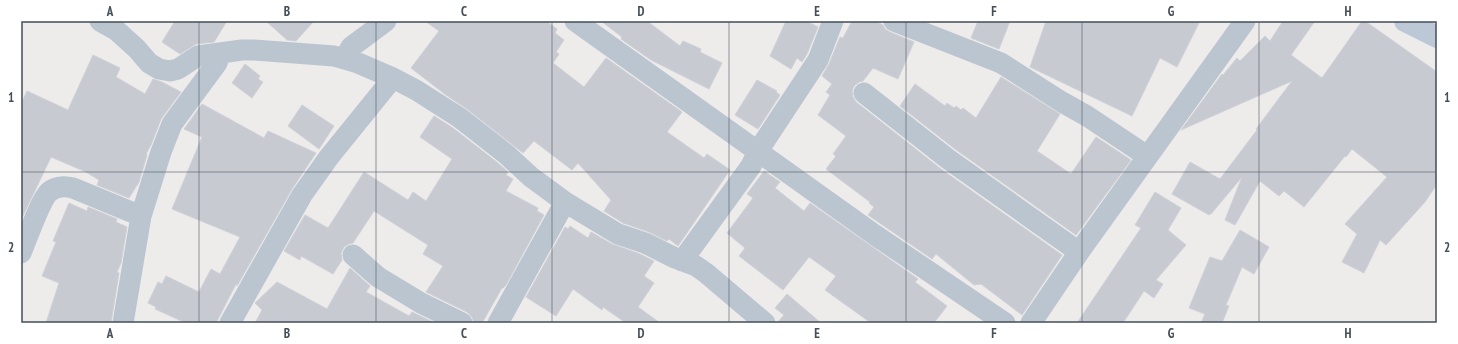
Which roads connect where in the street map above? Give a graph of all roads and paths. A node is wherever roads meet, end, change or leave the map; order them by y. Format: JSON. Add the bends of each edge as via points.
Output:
{"nodes":[{"id":1,"x":100,"y":21,"type":"edge"},
{"id":2,"x":386,"y":21,"type":"edge"},
{"id":3,"x":575,"y":21,"type":"edge"},
{"id":4,"x":832,"y":21,"type":"edge"},
{"id":5,"x":894,"y":21,"type":"edge"},
{"id":6,"x":1245,"y":21,"type":"edge"},
{"id":7,"x":1405,"y":21,"type":"edge"},
{"id":8,"x":1437,"y":37,"type":"edge"},
{"id":9,"x":220,"y":54,"type":"junction"},
{"id":10,"x":344,"y":59,"type":"junction"},
{"id":11,"x":392,"y":78,"type":"junction"},
{"id":12,"x":864,"y":93,"type":"dead end"},
{"id":13,"x":758,"y":151,"type":"junction"},
{"id":14,"x":1147,"y":156,"type":"junction"},
{"id":15,"x":565,"y":202,"type":"junction"},
{"id":16,"x":142,"y":216,"type":"junction"},
{"id":17,"x":1079,"y":252,"type":"junction"},
{"id":18,"x":21,"y":253,"type":"edge"},
{"id":19,"x":353,"y":255,"type":"dead end"},
{"id":20,"x":682,"y":261,"type":"junction"},
{"id":21,"x":123,"y":323,"type":"edge"},
{"id":22,"x":230,"y":323,"type":"edge"},
{"id":23,"x":462,"y":323,"type":"edge"},
{"id":24,"x":498,"y":323,"type":"edge"},
{"id":25,"x":765,"y":323,"type":"edge"},
{"id":26,"x":1005,"y":323,"type":"edge"},
{"id":27,"x":1031,"y":323,"type":"edge"}],
"edges":[{"from":1,"to":9,"type":"street","via":[[116,30],[159,70],[178,69],[198,56]]},
{"from":2,"to":10,"type":"street","via":[[351,47]]},
{"from":3,"to":13,"type":"street"},
{"from":4,"to":13,"type":"street","via":[[818,60]]},
{"from":5,"to":14,"type":"street","via":[[1001,63]]},
{"from":6,"to":14,"type":"street"},
{"from":7,"to":8,"type":"main road"},
{"from":9,"to":10,"type":"street","via":[[254,50],[321,54]]},
{"from":9,"to":16,"type":"street","via":[[217,63],[172,124]]},
{"from":10,"to":11,"type":"street"},
{"from":11,"to":15,"type":"street","via":[[460,118]]},
{"from":11,"to":22,"type":"street","via":[[302,195]]},
{"from":12,"to":17,"type":"street","via":[[948,159]]},
{"from":13,"to":20,"type":"street","via":[[751,166]]},
{"from":13,"to":26,"type":"street","via":[[875,236]]},
{"from":14,"to":17,"type":"street"},
{"from":15,"to":20,"type":"street","via":[[618,234],[645,243]]},
{"from":15,"to":24,"type":"street"},
{"from":16,"to":18,"type":"street","via":[[73,188],[60,187],[49,193]]},
{"from":16,"to":21,"type":"street"},
{"from":17,"to":27,"type":"street"},
{"from":19,"to":23,"type":"street","via":[[378,277],[421,303]]},
{"from":20,"to":25,"type":"street","via":[[706,272]]}]}
